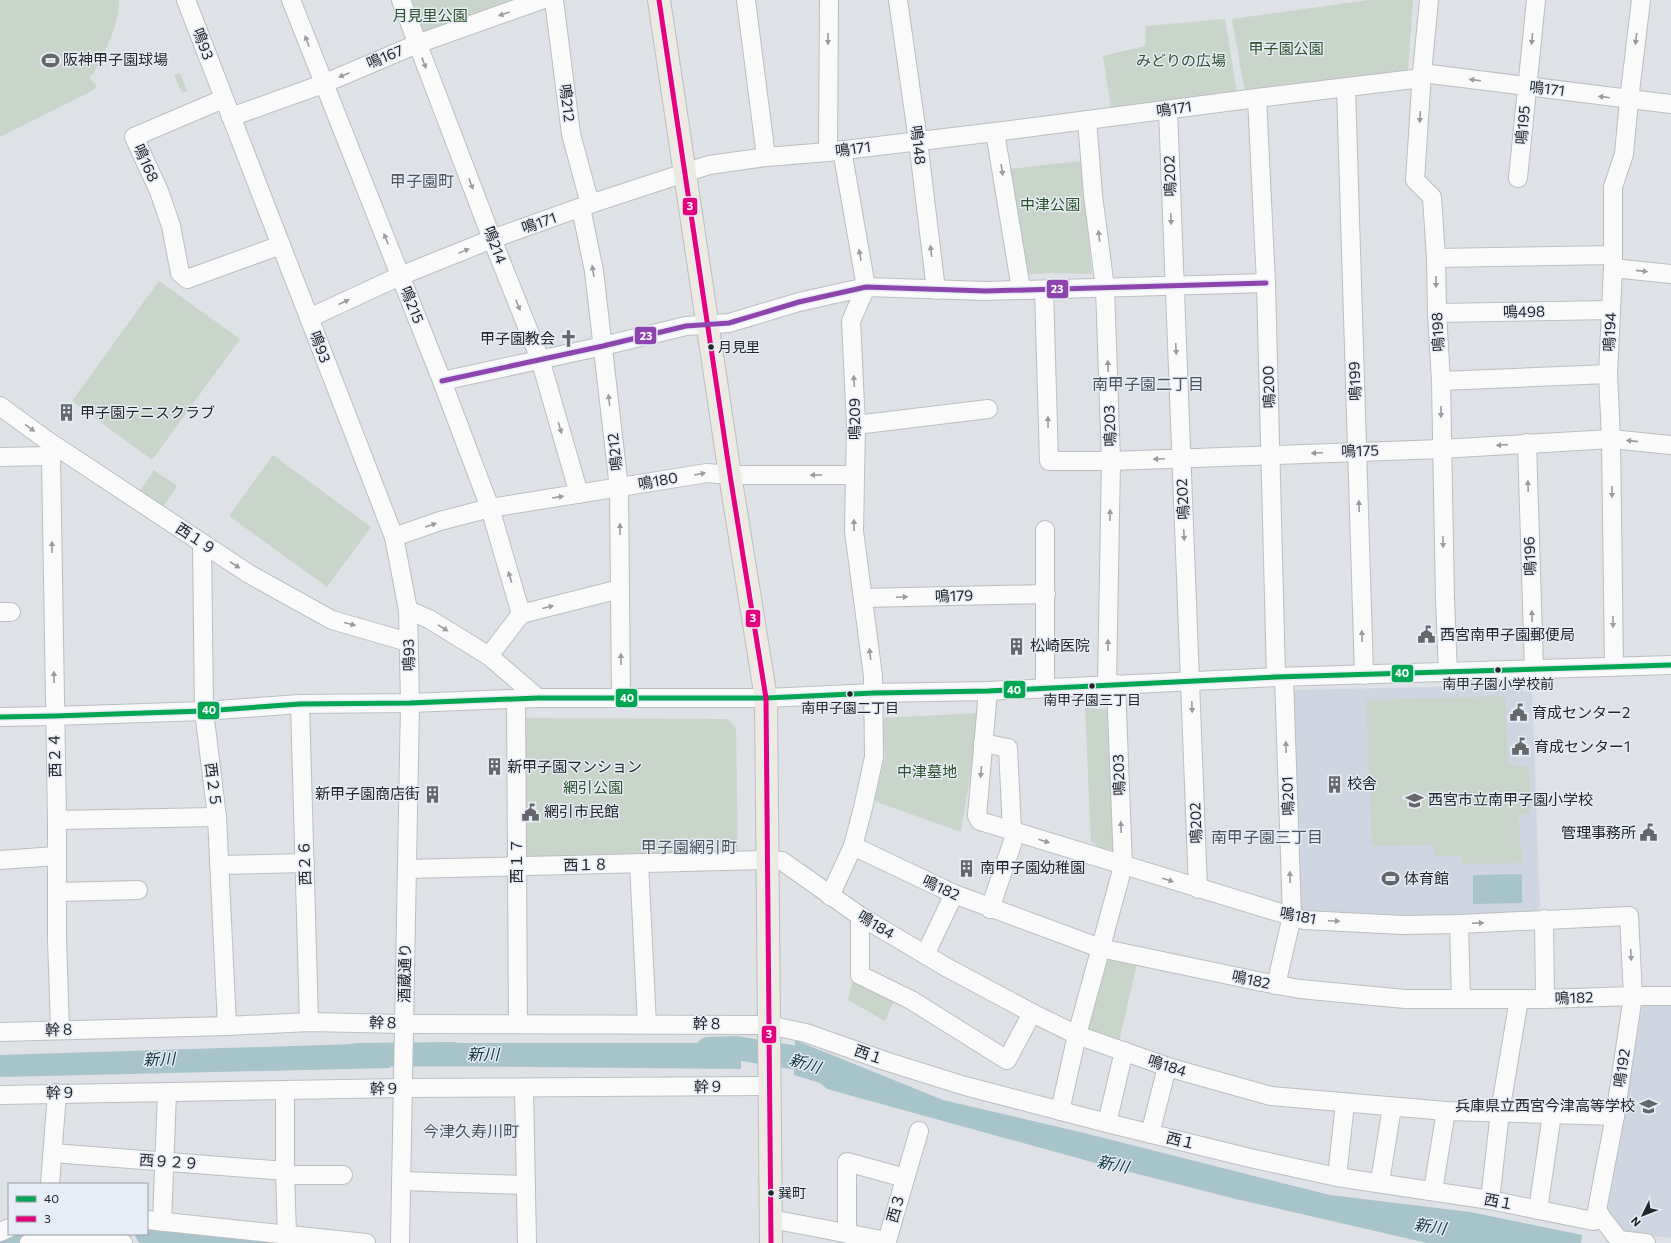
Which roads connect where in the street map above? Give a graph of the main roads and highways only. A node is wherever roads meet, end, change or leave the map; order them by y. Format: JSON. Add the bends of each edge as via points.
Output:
{"nodes":[{"id":1,"x":659,"y":0,"type":"edge"},
{"id":2,"x":771,"y":1243,"type":"edge"}],
"edges":[{"from":1,"to":2,"type":"main road","via":[[766,698]]}]}
